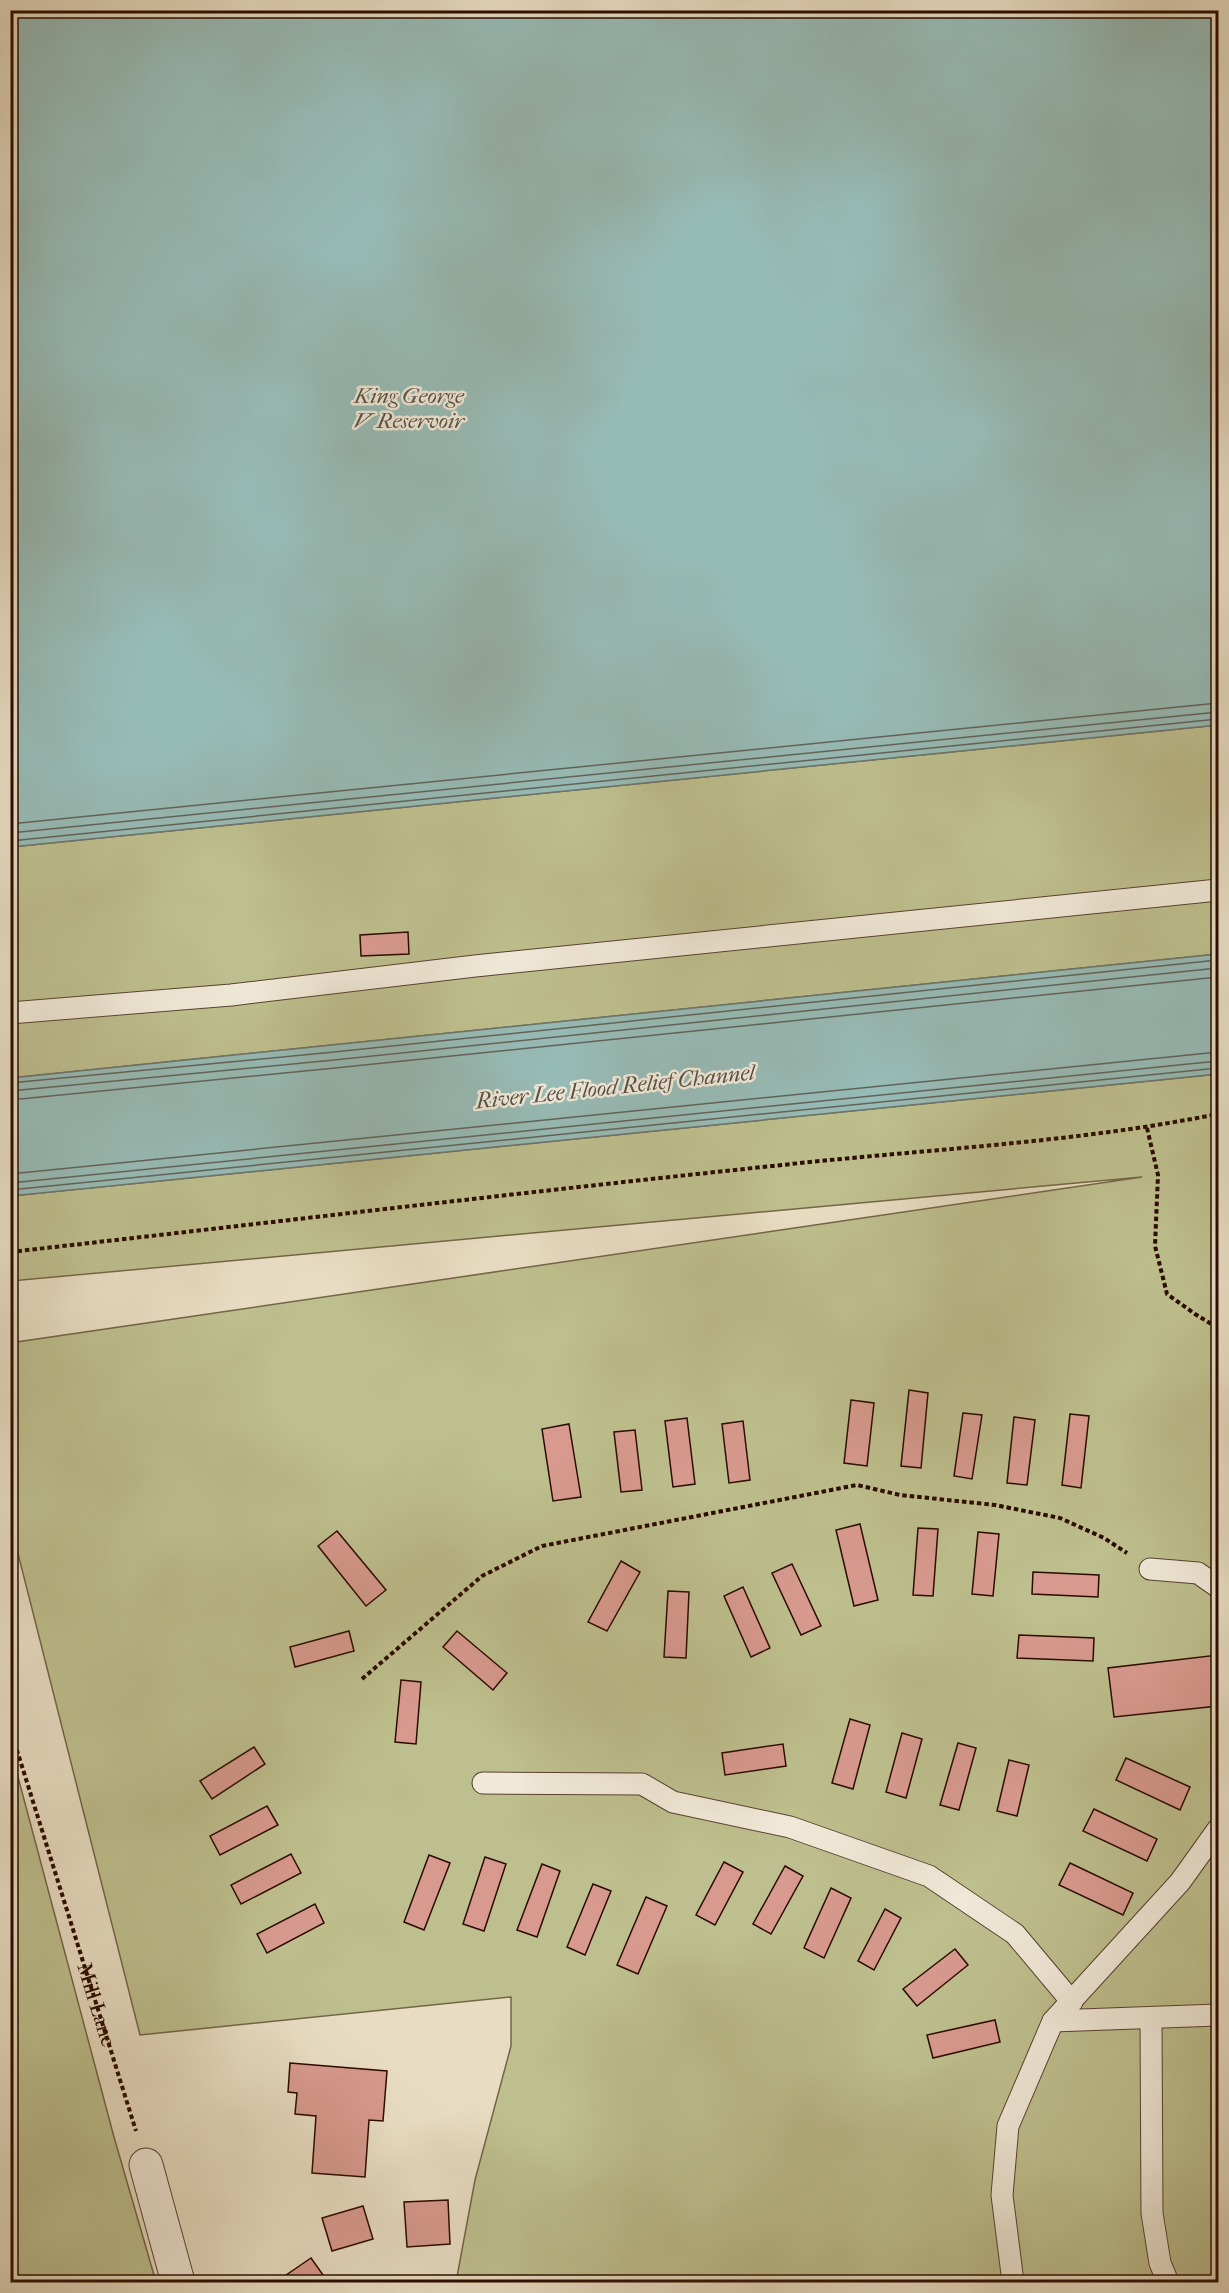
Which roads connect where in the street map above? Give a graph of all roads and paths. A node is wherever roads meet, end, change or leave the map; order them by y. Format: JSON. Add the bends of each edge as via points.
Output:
{"nodes":[{"id":1,"x":1218,"y":890,"type":"edge"},
{"id":2,"x":10,"y":1013,"type":"edge"},
{"id":3,"x":1218,"y":1114,"type":"edge"},
{"id":4,"x":1147,"y":1128,"type":"junction"},
{"id":5,"x":10,"y":1252,"type":"edge"},
{"id":6,"x":1218,"y":1328,"type":"edge"},
{"id":7,"x":1150,"y":1569,"type":"joint"},
{"id":8,"x":1218,"y":1587,"type":"edge"},
{"id":9,"x":362,"y":1679,"type":"dead end"},
{"id":10,"x":10,"y":1728,"type":"edge"},
{"id":11,"x":483,"y":1783,"type":"dead end"},
{"id":12,"x":1218,"y":1829,"type":"edge"},
{"id":13,"x":1072,"y":2002,"type":"junction"},
{"id":14,"x":1218,"y":2015,"type":"edge"},
{"id":15,"x":1151,"y":2018,"type":"junction"},
{"id":16,"x":1053,"y":2021,"type":"junction"},
{"id":17,"x":146,"y":2165,"type":"joint"},
{"id":18,"x":178,"y":2283,"type":"edge"},
{"id":19,"x":1013,"y":2283,"type":"edge"},
{"id":20,"x":1168,"y":2283,"type":"edge"}],
"edges":[{"from":1,"to":2,"type":"lane","via":[[475,966],[231,995]]},
{"from":3,"to":4,"type":"path"},
{"from":4,"to":5,"type":"path","via":[[785,1164]]},
{"from":4,"to":6,"type":"path","via":[[1158,1175],[1155,1246],[1167,1294]]},
{"from":7,"to":8,"type":"lane","via":[[1198,1573]]},
{"from":7,"to":9,"type":"path","via":[[1104,1538],[1060,1518],[857,1485],[542,1546],[482,1576]]},
{"from":10,"to":17,"type":"path","name":"Mill Lane"},
{"from":11,"to":13,"type":"lane","via":[[642,1784],[673,1802],[790,1827],[929,1876],[1015,1934]]},
{"from":12,"to":13,"type":"lane","via":[[1180,1882]]},
{"from":13,"to":16,"type":"lane"},
{"from":14,"to":15,"type":"lane"},
{"from":15,"to":16,"type":"lane"},
{"from":15,"to":20,"type":"lane","via":[[1152,2213],[1160,2263]]},
{"from":16,"to":19,"type":"lane","via":[[1008,2126],[1002,2195]]},
{"from":17,"to":18,"type":"street"}]}
